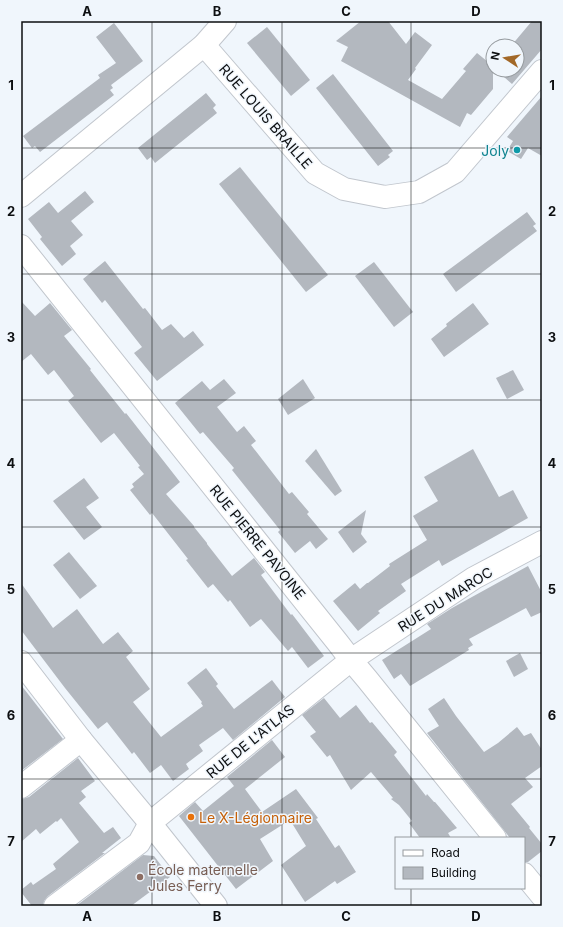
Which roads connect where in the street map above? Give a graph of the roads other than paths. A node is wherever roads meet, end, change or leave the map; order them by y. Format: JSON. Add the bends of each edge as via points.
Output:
{"nodes":[{"id":1,"x":225,"y":21,"type":"edge"},
{"id":2,"x":204,"y":45,"type":"junction"},
{"id":3,"x":542,"y":71,"type":"edge"},
{"id":4,"x":21,"y":196,"type":"edge"},
{"id":5,"x":21,"y":246,"type":"edge"},
{"id":6,"x":542,"y":542,"type":"edge"},
{"id":7,"x":351,"y":660,"type":"junction"},
{"id":8,"x":21,"y":662,"type":"edge"},
{"id":9,"x":81,"y":740,"type":"junction"},
{"id":10,"x":21,"y":787,"type":"edge"},
{"id":11,"x":150,"y":823,"type":"junction"},
{"id":12,"x":494,"y":837,"type":"edge"},
{"id":13,"x":525,"y":875,"type":"edge"},
{"id":14,"x":542,"y":896,"type":"edge"},
{"id":15,"x":56,"y":906,"type":"edge"},
{"id":16,"x":216,"y":906,"type":"edge"}],
"edges":[{"from":1,"to":2,"type":"street"},
{"from":2,"to":3,"type":"street","name":"RUE LOUIS BRAILLE","via":[[315,173],[344,189],[385,197],[419,192],[456,172]]},
{"from":2,"to":4,"type":"street"},
{"from":5,"to":7,"type":"street","name":"RUE PIERRE PAVOINE"},
{"from":6,"to":7,"type":"street","name":"RUE DU MAROC","via":[[474,578]]},
{"from":7,"to":11,"type":"street","name":"RUE DE L'ATLAS"},
{"from":7,"to":12,"type":"street","name":"RUE PIERRE PAVOINE"},
{"from":8,"to":9,"type":"street"},
{"from":9,"to":10,"type":"street"},
{"from":9,"to":11,"type":"street"},
{"from":11,"to":15,"type":"street","via":[[139,843]]},
{"from":11,"to":16,"type":"street"},
{"from":13,"to":14,"type":"street"}]}
